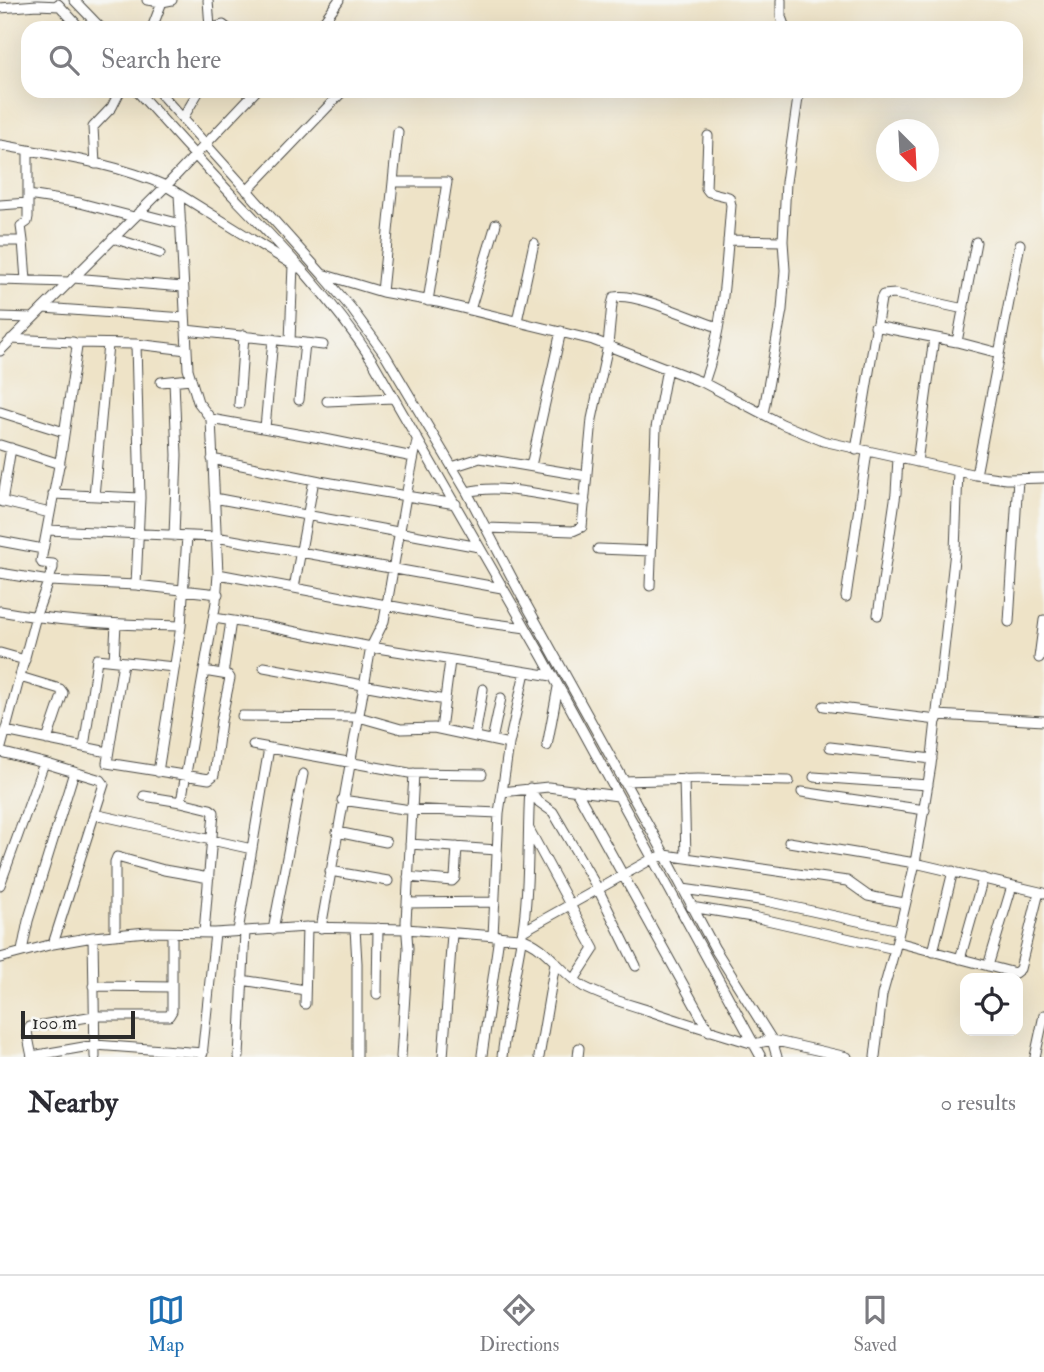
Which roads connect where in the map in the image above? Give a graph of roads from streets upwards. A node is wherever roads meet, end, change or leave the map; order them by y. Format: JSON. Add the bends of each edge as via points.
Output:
{"nodes":[{"id":1,"x":74,"y":0,"type":"edge"},
{"id":2,"x":147,"y":0,"type":"edge"},
{"id":3,"x":208,"y":0,"type":"edge"},
{"id":4,"x":339,"y":0,"type":"edge"},
{"id":5,"x":781,"y":0,"type":"edge"},
{"id":6,"x":167,"y":1,"type":"edge"},
{"id":7,"x":57,"y":3,"type":"edge"},
{"id":8,"x":0,"y":8,"type":"edge"},
{"id":9,"x":74,"y":21,"type":"edge"},
{"id":10,"x":94,"y":21,"type":"edge"},
{"id":11,"x":156,"y":21,"type":"edge"},
{"id":12,"x":210,"y":21,"type":"edge"},
{"id":13,"x":323,"y":21,"type":"edge"},
{"id":14,"x":782,"y":21,"type":"edge"},
{"id":15,"x":116,"y":98,"type":"edge"},
{"id":16,"x":144,"y":98,"type":"edge"},
{"id":17,"x":164,"y":98,"type":"edge"},
{"id":18,"x":195,"y":98,"type":"edge"},
{"id":19,"x":250,"y":98,"type":"edge"},
{"id":20,"x":336,"y":98,"type":"edge"},
{"id":21,"x":798,"y":98,"type":"edge"},
{"id":22,"x":183,"y":118,"type":"junction"},
{"id":23,"x":398,"y":132,"type":"dead end"},
{"id":24,"x":708,"y":136,"type":"dead end"},
{"id":25,"x":0,"y":145,"type":"edge"},
{"id":26,"x":28,"y":150,"type":"junction"},
{"id":27,"x":200,"y":150,"type":"junction"},
{"id":28,"x":95,"y":164,"type":"junction"},
{"id":29,"x":393,"y":182,"type":"junction"},
{"id":30,"x":166,"y":186,"type":"junction"},
{"id":31,"x":247,"y":191,"type":"junction"},
{"id":32,"x":179,"y":194,"type":"junction"},
{"id":33,"x":28,"y":199,"type":"junction"},
{"id":34,"x":0,"y":205,"type":"edge"},
{"id":35,"x":136,"y":215,"type":"junction"},
{"id":36,"x":181,"y":224,"type":"junction"},
{"id":37,"x":496,"y":224,"type":"dead end"},
{"id":38,"x":113,"y":238,"type":"junction"},
{"id":39,"x":728,"y":240,"type":"junction"},
{"id":40,"x":23,"y":241,"type":"junction"},
{"id":41,"x":0,"y":242,"type":"edge"},
{"id":42,"x":783,"y":242,"type":"junction"},
{"id":43,"x":976,"y":242,"type":"dead end"},
{"id":44,"x":534,"y":243,"type":"dead end"},
{"id":45,"x":1020,"y":244,"type":"dead end"},
{"id":46,"x":160,"y":253,"type":"dead end"},
{"id":47,"x":293,"y":265,"type":"junction"},
{"id":48,"x":314,"y":274,"type":"junction"},
{"id":49,"x":0,"y":280,"type":"edge"},
{"id":50,"x":71,"y":280,"type":"junction"},
{"id":51,"x":26,"y":281,"type":"junction"},
{"id":52,"x":183,"y":287,"type":"junction"},
{"id":53,"x":382,"y":292,"type":"junction"},
{"id":54,"x":428,"y":301,"type":"junction"},
{"id":55,"x":43,"y":308,"type":"junction"},
{"id":56,"x":964,"y":309,"type":"junction"},
{"id":57,"x":470,"y":310,"type":"junction"},
{"id":58,"x":0,"y":317,"type":"edge"},
{"id":59,"x":32,"y":318,"type":"junction"},
{"id":60,"x":185,"y":318,"type":"junction"},
{"id":61,"x":517,"y":321,"type":"junction"},
{"id":62,"x":875,"y":326,"type":"junction"},
{"id":63,"x":718,"y":327,"type":"junction"},
{"id":64,"x":186,"y":330,"type":"junction"},
{"id":65,"x":561,"y":331,"type":"junction"},
{"id":66,"x":244,"y":335,"type":"junction"},
{"id":67,"x":934,"y":338,"type":"junction"},
{"id":68,"x":11,"y":339,"type":"junction"},
{"id":69,"x":273,"y":339,"type":"junction"},
{"id":70,"x":290,"y":341,"type":"junction"},
{"id":71,"x":957,"y":342,"type":"junction"},
{"id":72,"x":76,"y":343,"type":"junction"},
{"id":73,"x":306,"y":343,"type":"junction"},
{"id":74,"x":107,"y":344,"type":"junction"},
{"id":75,"x":136,"y":344,"type":"junction"},
{"id":76,"x":323,"y":345,"type":"dead end"},
{"id":77,"x":608,"y":345,"type":"junction"},
{"id":78,"x":187,"y":350,"type":"junction"},
{"id":79,"x":0,"y":351,"type":"edge"},
{"id":80,"x":999,"y":353,"type":"junction"},
{"id":81,"x":667,"y":369,"type":"junction"},
{"id":82,"x":190,"y":379,"type":"junction"},
{"id":83,"x":174,"y":381,"type":"junction"},
{"id":84,"x":161,"y":382,"type":"dead end"},
{"id":85,"x":704,"y":383,"type":"junction"},
{"id":86,"x":393,"y":398,"type":"junction"},
{"id":87,"x":299,"y":400,"type":"dead end"},
{"id":88,"x":327,"y":401,"type":"dead end"},
{"id":89,"x":239,"y":404,"type":"dead end"},
{"id":90,"x":0,"y":412,"type":"edge"},
{"id":91,"x":764,"y":414,"type":"junction"},
{"id":92,"x":211,"y":419,"type":"junction"},
{"id":93,"x":265,"y":428,"type":"junction"},
{"id":94,"x":64,"y":432,"type":"junction"},
{"id":95,"x":417,"y":441,"type":"junction"},
{"id":96,"x":0,"y":444,"type":"edge"},
{"id":97,"x":11,"y":448,"type":"junction"},
{"id":98,"x":856,"y":450,"type":"junction"},
{"id":99,"x":867,"y":452,"type":"junction"},
{"id":100,"x":413,"y":457,"type":"junction"},
{"id":101,"x":898,"y":458,"type":"junction"},
{"id":102,"x":212,"y":459,"type":"junction"},
{"id":103,"x":917,"y":462,"type":"junction"},
{"id":104,"x":60,"y":464,"type":"junction"},
{"id":105,"x":531,"y":466,"type":"junction"},
{"id":106,"x":958,"y":471,"type":"junction"},
{"id":107,"x":447,"y":472,"type":"junction"},
{"id":108,"x":587,"y":475,"type":"junction"},
{"id":109,"x":976,"y":475,"type":"junction"},
{"id":110,"x":1044,"y":478,"type":"edge"},
{"id":111,"x":1018,"y":479,"type":"junction"},
{"id":112,"x":314,"y":480,"type":"junction"},
{"id":113,"x":467,"y":492,"type":"junction"},
{"id":114,"x":53,"y":494,"type":"junction"},
{"id":115,"x":94,"y":496,"type":"junction"},
{"id":116,"x":406,"y":496,"type":"junction"},
{"id":117,"x":140,"y":498,"type":"junction"},
{"id":118,"x":214,"y":498,"type":"junction"},
{"id":119,"x":1,"y":502,"type":"edge"},
{"id":120,"x":585,"y":502,"type":"junction"},
{"id":121,"x":456,"y":504,"type":"junction"},
{"id":122,"x":50,"y":513,"type":"junction"},
{"id":123,"x":307,"y":514,"type":"junction"},
{"id":124,"x":486,"y":528,"type":"junction"},
{"id":125,"x":47,"y":530,"type":"junction"},
{"id":126,"x":139,"y":533,"type":"junction"},
{"id":127,"x":400,"y":533,"type":"junction"},
{"id":128,"x":174,"y":536,"type":"junction"},
{"id":129,"x":187,"y":536,"type":"junction"},
{"id":130,"x":216,"y":537,"type":"junction"},
{"id":131,"x":0,"y":541,"type":"edge"},
{"id":132,"x":479,"y":547,"type":"junction"},
{"id":133,"x":43,"y":549,"type":"junction"},
{"id":134,"x":598,"y":549,"type":"dead end"},
{"id":135,"x":300,"y":551,"type":"junction"},
{"id":136,"x":651,"y":551,"type":"junction"},
{"id":137,"x":393,"y":569,"type":"junction"},
{"id":138,"x":0,"y":573,"type":"edge"},
{"id":139,"x":218,"y":574,"type":"junction"},
{"id":140,"x":48,"y":581,"type":"junction"},
{"id":141,"x":136,"y":585,"type":"junction"},
{"id":142,"x":650,"y":586,"type":"dead end"},
{"id":143,"x":294,"y":588,"type":"junction"},
{"id":144,"x":502,"y":588,"type":"junction"},
{"id":145,"x":183,"y":590,"type":"junction"},
{"id":146,"x":218,"y":594,"type":"junction"},
{"id":147,"x":846,"y":597,"type":"dead end"},
{"id":148,"x":387,"y":606,"type":"junction"},
{"id":149,"x":0,"y":611,"type":"edge"},
{"id":150,"x":878,"y":615,"type":"dead end"},
{"id":151,"x":36,"y":618,"type":"junction"},
{"id":152,"x":214,"y":618,"type":"junction"},
{"id":153,"x":1044,"y":620,"type":"edge"},
{"id":154,"x":232,"y":621,"type":"junction"},
{"id":155,"x":1009,"y":622,"type":"dead end"},
{"id":156,"x":116,"y":624,"type":"junction"},
{"id":157,"x":181,"y":626,"type":"junction"},
{"id":158,"x":526,"y":628,"type":"junction"},
{"id":159,"x":371,"y":648,"type":"junction"},
{"id":160,"x":0,"y":653,"type":"edge"},
{"id":161,"x":1039,"y":658,"type":"dead end"},
{"id":162,"x":25,"y":660,"type":"junction"},
{"id":163,"x":118,"y":661,"type":"junction"},
{"id":164,"x":450,"y":661,"type":"junction"},
{"id":165,"x":174,"y":667,"type":"junction"},
{"id":166,"x":264,"y":667,"type":"dead end"},
{"id":167,"x":204,"y":671,"type":"junction"},
{"id":168,"x":525,"y":672,"type":"junction"},
{"id":169,"x":223,"y":674,"type":"junction"},
{"id":170,"x":20,"y":677,"type":"junction"},
{"id":171,"x":559,"y":681,"type":"junction"},
{"id":172,"x":365,"y":685,"type":"junction"},
{"id":173,"x":483,"y":689,"type":"dead end"},
{"id":174,"x":501,"y":698,"type":"dead end"},
{"id":175,"x":445,"y":700,"type":"junction"},
{"id":176,"x":824,"y":706,"type":"dead end"},
{"id":177,"x":242,"y":716,"type":"dead end"},
{"id":178,"x":359,"y":716,"type":"junction"},
{"id":179,"x":937,"y":717,"type":"junction"},
{"id":180,"x":1044,"y":721,"type":"edge"},
{"id":181,"x":441,"y":729,"type":"junction"},
{"id":182,"x":3,"y":734,"type":"edge"},
{"id":183,"x":475,"y":736,"type":"junction"},
{"id":184,"x":47,"y":740,"type":"junction"},
{"id":185,"x":492,"y":740,"type":"junction"},
{"id":186,"x":509,"y":744,"type":"junction"},
{"id":187,"x":253,"y":745,"type":"dead end"},
{"id":188,"x":547,"y":746,"type":"dead end"},
{"id":189,"x":84,"y":747,"type":"junction"},
{"id":190,"x":830,"y":747,"type":"dead end"},
{"id":191,"x":269,"y":748,"type":"junction"},
{"id":192,"x":0,"y":751,"type":"edge"},
{"id":193,"x":108,"y":752,"type":"junction"},
{"id":194,"x":932,"y":759,"type":"junction"},
{"id":195,"x":44,"y":763,"type":"junction"},
{"id":196,"x":351,"y":763,"type":"junction"},
{"id":197,"x":74,"y":772,"type":"junction"},
{"id":198,"x":158,"y":772,"type":"junction"},
{"id":199,"x":414,"y":773,"type":"junction"},
{"id":200,"x":303,"y":774,"type":"dead end"},
{"id":201,"x":482,"y":774,"type":"dead end"},
{"id":202,"x":185,"y":776,"type":"junction"},
{"id":203,"x":814,"y":777,"type":"dead end"},
{"id":204,"x":684,"y":779,"type":"junction"},
{"id":205,"x":623,"y":781,"type":"junction"},
{"id":206,"x":789,"y":781,"type":"dead end"},
{"id":207,"x":928,"y":785,"type":"junction"},
{"id":208,"x":530,"y":790,"type":"junction"},
{"id":209,"x":576,"y":790,"type":"junction"},
{"id":210,"x":502,"y":792,"type":"junction"},
{"id":211,"x":802,"y":792,"type":"dead end"},
{"id":212,"x":144,"y":796,"type":"dead end"},
{"id":213,"x":618,"y":796,"type":"junction"},
{"id":214,"x":342,"y":800,"type":"junction"},
{"id":215,"x":181,"y":802,"type":"junction"},
{"id":216,"x":412,"y":810,"type":"junction"},
{"id":217,"x":925,"y":810,"type":"junction"},
{"id":218,"x":499,"y":813,"type":"junction"},
{"id":219,"x":94,"y":814,"type":"junction"},
{"id":220,"x":528,"y":827,"type":"junction"},
{"id":221,"x":337,"y":832,"type":"junction"},
{"id":222,"x":211,"y":841,"type":"junction"},
{"id":223,"x":386,"y":842,"type":"dead end"},
{"id":224,"x":789,"y":842,"type":"dead end"},
{"id":225,"x":410,"y":844,"type":"junction"},
{"id":226,"x":457,"y":847,"type":"junction"},
{"id":227,"x":252,"y":849,"type":"junction"},
{"id":228,"x":497,"y":850,"type":"junction"},
{"id":229,"x":659,"y":857,"type":"junction"},
{"id":230,"x":686,"y":858,"type":"junction"},
{"id":231,"x":915,"y":863,"type":"junction"},
{"id":232,"x":953,"y":871,"type":"junction"},
{"id":233,"x":330,"y":872,"type":"junction"},
{"id":234,"x":623,"y":875,"type":"junction"},
{"id":235,"x":408,"y":877,"type":"junction"},
{"id":236,"x":209,"y":878,"type":"junction"},
{"id":237,"x":983,"y":878,"type":"junction"},
{"id":238,"x":388,"y":881,"type":"dead end"},
{"id":239,"x":0,"y":885,"type":"edge"},
{"id":240,"x":1012,"y":886,"type":"junction"},
{"id":241,"x":683,"y":889,"type":"junction"},
{"id":242,"x":598,"y":890,"type":"junction"},
{"id":243,"x":1042,"y":892,"type":"edge"},
{"id":244,"x":495,"y":902,"type":"junction"},
{"id":245,"x":407,"y":903,"type":"junction"},
{"id":246,"x":905,"y":903,"type":"junction"},
{"id":247,"x":570,"y":905,"type":"junction"},
{"id":248,"x":691,"y":906,"type":"junction"},
{"id":249,"x":307,"y":927,"type":"junction"},
{"id":250,"x":320,"y":928,"type":"junction"},
{"id":251,"x":355,"y":928,"type":"junction"},
{"id":252,"x":378,"y":928,"type":"junction"},
{"id":253,"x":406,"y":929,"type":"junction"},
{"id":254,"x":273,"y":930,"type":"junction"},
{"id":255,"x":899,"y":930,"type":"junction"},
{"id":256,"x":242,"y":931,"type":"junction"},
{"id":257,"x":172,"y":933,"type":"junction"},
{"id":258,"x":210,"y":933,"type":"junction"},
{"id":259,"x":452,"y":934,"type":"junction"},
{"id":260,"x":521,"y":934,"type":"junction"},
{"id":261,"x":115,"y":935,"type":"junction"},
{"id":262,"x":496,"y":936,"type":"junction"},
{"id":263,"x":93,"y":937,"type":"junction"},
{"id":264,"x":53,"y":944,"type":"junction"},
{"id":265,"x":896,"y":946,"type":"junction"},
{"id":266,"x":22,"y":951,"type":"junction"},
{"id":267,"x":933,"y":952,"type":"junction"},
{"id":268,"x":0,"y":958,"type":"edge"},
{"id":269,"x":960,"y":959,"type":"junction"},
{"id":270,"x":555,"y":963,"type":"junction"},
{"id":271,"x":636,"y":966,"type":"dead end"},
{"id":272,"x":988,"y":966,"type":"junction"},
{"id":273,"x":242,"y":980,"type":"junction"},
{"id":274,"x":574,"y":980,"type":"junction"},
{"id":275,"x":93,"y":986,"type":"junction"},
{"id":276,"x":172,"y":987,"type":"junction"},
{"id":277,"x":305,"y":990,"type":"junction"},
{"id":278,"x":377,"y":994,"type":"dead end"},
{"id":279,"x":305,"y":1003,"type":"dead end"},
{"id":280,"x":1044,"y":1015,"type":"edge"},
{"id":281,"x":94,"y":1016,"type":"junction"},
{"id":282,"x":709,"y":1031,"type":"junction"},
{"id":283,"x":763,"y":1042,"type":"junction"},
{"id":284,"x":95,"y":1045,"type":"junction"},
{"id":285,"x":143,"y":1053,"type":"edge"},
{"id":286,"x":179,"y":1054,"type":"edge"},
{"id":287,"x":202,"y":1055,"type":"edge"},
{"id":288,"x":482,"y":1055,"type":"dead end"},
{"id":289,"x":32,"y":1057,"type":"edge"},
{"id":290,"x":95,"y":1057,"type":"edge"},
{"id":291,"x":239,"y":1057,"type":"edge"},
{"id":292,"x":357,"y":1057,"type":"edge"},
{"id":293,"x":401,"y":1057,"type":"edge"},
{"id":294,"x":443,"y":1057,"type":"edge"},
{"id":295,"x":502,"y":1057,"type":"edge"},
{"id":296,"x":539,"y":1057,"type":"edge"},
{"id":297,"x":761,"y":1057,"type":"edge"},
{"id":298,"x":778,"y":1057,"type":"edge"},
{"id":299,"x":847,"y":1057,"type":"edge"},
{"id":300,"x":875,"y":1057,"type":"edge"},
{"id":301,"x":1035,"y":1057,"type":"edge"}],
"edges":[{"from":1,"to":10,"type":"street"},
{"from":2,"to":6,"type":"street"},
{"from":3,"to":12,"type":"street"},
{"from":4,"to":13,"type":"street"},
{"from":5,"to":14,"type":"street"},
{"from":6,"to":11,"type":"street"},
{"from":7,"to":8,"type":"street"},
{"from":7,"to":9,"type":"street"},
{"from":15,"to":28,"type":"street","via":[[93,127]]},
{"from":16,"to":27,"type":"street"},
{"from":17,"to":22,"type":"street"},
{"from":18,"to":22,"type":"street"},
{"from":19,"to":27,"type":"street"},
{"from":20,"to":31,"type":"street"},
{"from":21,"to":42,"type":"street"},
{"from":22,"to":27,"type":"street"},
{"from":23,"to":29,"type":"street"},
{"from":24,"to":39,"type":"street","via":[[705,183],[709,192],[730,199]]},
{"from":25,"to":26,"type":"street"},
{"from":26,"to":28,"type":"street"},
{"from":26,"to":33,"type":"street"},
{"from":27,"to":30,"type":"street"},
{"from":27,"to":31,"type":"street"},
{"from":27,"to":48,"type":"street"},
{"from":28,"to":30,"type":"street"},
{"from":29,"to":53,"type":"street"},
{"from":29,"to":54,"type":"street","via":[[447,182]]},
{"from":30,"to":32,"type":"street"},
{"from":30,"to":35,"type":"street"},
{"from":31,"to":48,"type":"street"},
{"from":32,"to":36,"type":"street"},
{"from":32,"to":47,"type":"street"},
{"from":33,"to":34,"type":"street"},
{"from":33,"to":35,"type":"street","via":[[80,202]]},
{"from":33,"to":40,"type":"street","via":[[28,220],[21,226]]},
{"from":35,"to":36,"type":"street"},
{"from":35,"to":38,"type":"street"},
{"from":36,"to":52,"type":"street"},
{"from":37,"to":57,"type":"street"},
{"from":38,"to":46,"type":"street"},
{"from":38,"to":50,"type":"street"},
{"from":39,"to":42,"type":"street"},
{"from":39,"to":63,"type":"street"},
{"from":40,"to":41,"type":"street"},
{"from":40,"to":51,"type":"street"},
{"from":42,"to":91,"type":"street","via":[[782,310]]},
{"from":43,"to":56,"type":"street"},
{"from":44,"to":61,"type":"street"},
{"from":45,"to":80,"type":"street"},
{"from":47,"to":48,"type":"street"},
{"from":47,"to":70,"type":"street"},
{"from":48,"to":53,"type":"street"},
{"from":48,"to":86,"type":"street"},
{"from":48,"to":107,"type":"street","via":[[351,308],[386,356]]},
{"from":49,"to":51,"type":"street"},
{"from":50,"to":51,"type":"street"},
{"from":50,"to":52,"type":"street"},
{"from":50,"to":55,"type":"street"},
{"from":52,"to":60,"type":"street"},
{"from":53,"to":54,"type":"street"},
{"from":54,"to":57,"type":"street"},
{"from":55,"to":59,"type":"street"},
{"from":55,"to":60,"type":"street"},
{"from":56,"to":62,"type":"street","via":[[889,294],[881,299]]},
{"from":56,"to":71,"type":"street"},
{"from":57,"to":61,"type":"street"},
{"from":58,"to":59,"type":"street"},
{"from":59,"to":68,"type":"street"},
{"from":60,"to":64,"type":"street"},
{"from":61,"to":65,"type":"street"},
{"from":62,"to":67,"type":"street"},
{"from":62,"to":98,"type":"street"},
{"from":63,"to":77,"type":"street","via":[[619,296],[612,299]]},
{"from":63,"to":85,"type":"street"},
{"from":64,"to":66,"type":"street"},
{"from":64,"to":78,"type":"street"},
{"from":65,"to":77,"type":"street"},
{"from":65,"to":105,"type":"street"},
{"from":66,"to":69,"type":"street"},
{"from":66,"to":89,"type":"street"},
{"from":67,"to":71,"type":"street"},
{"from":67,"to":103,"type":"street"},
{"from":68,"to":72,"type":"street"},
{"from":68,"to":79,"type":"street"},
{"from":69,"to":70,"type":"street"},
{"from":69,"to":93,"type":"street"},
{"from":70,"to":73,"type":"street"},
{"from":71,"to":80,"type":"street"},
{"from":72,"to":74,"type":"street"},
{"from":72,"to":94,"type":"street"},
{"from":73,"to":76,"type":"street"},
{"from":73,"to":87,"type":"street"},
{"from":74,"to":75,"type":"street"},
{"from":74,"to":115,"type":"street"},
{"from":75,"to":78,"type":"street"},
{"from":75,"to":117,"type":"street"},
{"from":77,"to":81,"type":"street"},
{"from":77,"to":108,"type":"street"},
{"from":78,"to":82,"type":"street"},
{"from":80,"to":109,"type":"street"},
{"from":81,"to":85,"type":"street"},
{"from":81,"to":136,"type":"street","via":[[656,428]]},
{"from":82,"to":83,"type":"street"},
{"from":82,"to":92,"type":"street","via":[[198,402]]},
{"from":83,"to":84,"type":"street"},
{"from":83,"to":128,"type":"street"},
{"from":85,"to":91,"type":"street"},
{"from":86,"to":88,"type":"street"},
{"from":86,"to":95,"type":"street"},
{"from":90,"to":94,"type":"street"},
{"from":91,"to":98,"type":"street","via":[[823,441]]},
{"from":92,"to":93,"type":"street"},
{"from":92,"to":102,"type":"street"},
{"from":93,"to":100,"type":"street"},
{"from":94,"to":104,"type":"street"},
{"from":95,"to":100,"type":"street"},
{"from":95,"to":107,"type":"street"},
{"from":96,"to":97,"type":"street"},
{"from":97,"to":104,"type":"street"},
{"from":97,"to":119,"type":"street"},
{"from":98,"to":99,"type":"street"},
{"from":99,"to":101,"type":"street"},
{"from":99,"to":147,"type":"street"},
{"from":100,"to":116,"type":"street"},
{"from":101,"to":103,"type":"street"},
{"from":101,"to":150,"type":"street"},
{"from":102,"to":112,"type":"street"},
{"from":102,"to":118,"type":"street"},
{"from":103,"to":106,"type":"street"},
{"from":104,"to":114,"type":"street"},
{"from":105,"to":107,"type":"street","via":[[480,458]]},
{"from":105,"to":108,"type":"street"},
{"from":106,"to":109,"type":"street"},
{"from":106,"to":179,"type":"street","via":[[956,541]]},
{"from":107,"to":113,"type":"street"},
{"from":107,"to":121,"type":"street"},
{"from":108,"to":120,"type":"street"},
{"from":109,"to":111,"type":"street"},
{"from":110,"to":111,"type":"street"},
{"from":111,"to":155,"type":"street"},
{"from":112,"to":116,"type":"street"},
{"from":112,"to":123,"type":"street"},
{"from":113,"to":120,"type":"street","via":[[502,490]]},
{"from":113,"to":124,"type":"street"},
{"from":114,"to":115,"type":"street"},
{"from":114,"to":122,"type":"street"},
{"from":115,"to":117,"type":"street"},
{"from":116,"to":121,"type":"street"},
{"from":116,"to":127,"type":"street"},
{"from":117,"to":126,"type":"street"},
{"from":118,"to":123,"type":"street"},
{"from":118,"to":130,"type":"street"},
{"from":119,"to":122,"type":"street"},
{"from":120,"to":124,"type":"street","via":[[579,529]]},
{"from":121,"to":132,"type":"street"},
{"from":122,"to":125,"type":"street"},
{"from":123,"to":127,"type":"street"},
{"from":123,"to":135,"type":"street"},
{"from":124,"to":171,"type":"street"},
{"from":125,"to":126,"type":"street"},
{"from":125,"to":133,"type":"street"},
{"from":126,"to":128,"type":"street"},
{"from":126,"to":141,"type":"street"},
{"from":127,"to":132,"type":"street"},
{"from":127,"to":137,"type":"street"},
{"from":128,"to":129,"type":"street"},
{"from":129,"to":130,"type":"street"},
{"from":129,"to":145,"type":"street"},
{"from":130,"to":135,"type":"street"},
{"from":130,"to":139,"type":"street"},
{"from":131,"to":133,"type":"street"},
{"from":132,"to":144,"type":"street"},
{"from":133,"to":140,"type":"street","via":[[41,562],[53,566]]},
{"from":134,"to":136,"type":"street"},
{"from":135,"to":137,"type":"street"},
{"from":135,"to":143,"type":"street"},
{"from":136,"to":142,"type":"street"},
{"from":137,"to":144,"type":"street"},
{"from":137,"to":148,"type":"street"},
{"from":138,"to":140,"type":"street"},
{"from":139,"to":143,"type":"street"},
{"from":139,"to":146,"type":"street"},
{"from":140,"to":141,"type":"street"},
{"from":140,"to":151,"type":"street"},
{"from":141,"to":145,"type":"street"},
{"from":143,"to":148,"type":"street"},
{"from":144,"to":158,"type":"street"},
{"from":145,"to":146,"type":"street"},
{"from":145,"to":157,"type":"street"},
{"from":146,"to":152,"type":"street"},
{"from":148,"to":158,"type":"street"},
{"from":148,"to":159,"type":"street","via":[[382,629]]},
{"from":149,"to":151,"type":"street"},
{"from":151,"to":156,"type":"street"},
{"from":151,"to":162,"type":"street"},
{"from":152,"to":154,"type":"street"},
{"from":152,"to":167,"type":"street"},
{"from":153,"to":161,"type":"street"},
{"from":154,"to":159,"type":"street"},
{"from":154,"to":169,"type":"street"},
{"from":156,"to":157,"type":"street"},
{"from":156,"to":163,"type":"street"},
{"from":157,"to":165,"type":"street"},
{"from":158,"to":171,"type":"street"},
{"from":159,"to":164,"type":"street"},
{"from":159,"to":172,"type":"street"},
{"from":160,"to":162,"type":"street"},
{"from":162,"to":170,"type":"street"},
{"from":163,"to":165,"type":"street"},
{"from":163,"to":189,"type":"street","via":[[96,661]]},
{"from":163,"to":193,"type":"street"},
{"from":164,"to":168,"type":"street"},
{"from":164,"to":175,"type":"street"},
{"from":165,"to":198,"type":"street"},
{"from":166,"to":172,"type":"street"},
{"from":167,"to":169,"type":"street"},
{"from":167,"to":202,"type":"street"},
{"from":168,"to":171,"type":"street"},
{"from":168,"to":186,"type":"street"},
{"from":169,"to":202,"type":"street","via":[[230,678],[213,778]]},
{"from":170,"to":182,"type":"street"},
{"from":170,"to":184,"type":"street","via":[[63,693]]},
{"from":171,"to":188,"type":"street"},
{"from":171,"to":205,"type":"street"},
{"from":171,"to":213,"type":"street"},
{"from":172,"to":175,"type":"street"},
{"from":172,"to":178,"type":"street"},
{"from":173,"to":183,"type":"street"},
{"from":174,"to":185,"type":"street"},
{"from":175,"to":181,"type":"street"},
{"from":176,"to":179,"type":"street"},
{"from":177,"to":178,"type":"street"},
{"from":178,"to":181,"type":"street","via":[[401,729]]},
{"from":178,"to":196,"type":"street"},
{"from":179,"to":180,"type":"street"},
{"from":179,"to":194,"type":"street"},
{"from":181,"to":183,"type":"street"},
{"from":182,"to":184,"type":"street"},
{"from":182,"to":192,"type":"street"},
{"from":183,"to":185,"type":"street"},
{"from":184,"to":189,"type":"street"},
{"from":185,"to":186,"type":"street"},
{"from":186,"to":210,"type":"street"},
{"from":187,"to":191,"type":"street"},
{"from":189,"to":193,"type":"street"},
{"from":190,"to":194,"type":"street"},
{"from":191,"to":196,"type":"street"},
{"from":191,"to":227,"type":"street"},
{"from":192,"to":195,"type":"street"},
{"from":193,"to":198,"type":"street","via":[[110,765]]},
{"from":194,"to":207,"type":"street"},
{"from":195,"to":197,"type":"street"},
{"from":195,"to":239,"type":"street"},
{"from":196,"to":199,"type":"street"},
{"from":196,"to":214,"type":"street"},
{"from":197,"to":219,"type":"street","via":[[103,781]]},
{"from":197,"to":266,"type":"street"},
{"from":198,"to":202,"type":"street"},
{"from":199,"to":201,"type":"street"},
{"from":199,"to":216,"type":"street"},
{"from":200,"to":254,"type":"street"},
{"from":202,"to":215,"type":"street"},
{"from":203,"to":207,"type":"street"},
{"from":204,"to":205,"type":"street"},
{"from":204,"to":206,"type":"street"},
{"from":204,"to":230,"type":"street"},
{"from":205,"to":229,"type":"street"},
{"from":207,"to":217,"type":"street"},
{"from":208,"to":209,"type":"street","via":[[548,786]]},
{"from":208,"to":210,"type":"street"},
{"from":208,"to":220,"type":"street"},
{"from":208,"to":242,"type":"street","via":[[553,811]]},
{"from":209,"to":213,"type":"street"},
{"from":209,"to":234,"type":"street"},
{"from":210,"to":218,"type":"street"},
{"from":211,"to":217,"type":"street"},
{"from":212,"to":215,"type":"street"},
{"from":213,"to":229,"type":"street"},
{"from":214,"to":216,"type":"street"},
{"from":214,"to":221,"type":"street"},
{"from":215,"to":222,"type":"street","via":[[212,810]]},
{"from":216,"to":218,"type":"street"},
{"from":216,"to":225,"type":"street"},
{"from":217,"to":231,"type":"street"},
{"from":218,"to":228,"type":"street"},
{"from":219,"to":222,"type":"street"},
{"from":219,"to":264,"type":"street"},
{"from":220,"to":247,"type":"street"},
{"from":220,"to":260,"type":"street"},
{"from":221,"to":223,"type":"street"},
{"from":221,"to":233,"type":"street"},
{"from":222,"to":227,"type":"street"},
{"from":222,"to":236,"type":"street"},
{"from":224,"to":231,"type":"street"},
{"from":225,"to":226,"type":"street"},
{"from":225,"to":235,"type":"street"},
{"from":226,"to":228,"type":"street"},
{"from":226,"to":235,"type":"street","via":[[452,881]]},
{"from":227,"to":256,"type":"street"},
{"from":228,"to":244,"type":"street"},
{"from":229,"to":230,"type":"street"},
{"from":229,"to":234,"type":"street"},
{"from":229,"to":241,"type":"street"},
{"from":229,"to":283,"type":"street"},
{"from":230,"to":246,"type":"street","via":[[847,881],[868,896]]},
{"from":231,"to":232,"type":"street"},
{"from":231,"to":246,"type":"street"},
{"from":232,"to":237,"type":"street"},
{"from":232,"to":267,"type":"street"},
{"from":233,"to":238,"type":"street"},
{"from":233,"to":250,"type":"street"},
{"from":234,"to":242,"type":"street"},
{"from":234,"to":282,"type":"street"},
{"from":235,"to":245,"type":"street"},
{"from":236,"to":258,"type":"street"},
{"from":236,"to":261,"type":"street","via":[[117,857]]},
{"from":237,"to":240,"type":"street"},
{"from":237,"to":269,"type":"street"},
{"from":240,"to":243,"type":"street"},
{"from":240,"to":272,"type":"street"},
{"from":241,"to":248,"type":"street"},
{"from":241,"to":255,"type":"street","via":[[766,901]]},
{"from":242,"to":247,"type":"street"},
{"from":242,"to":271,"type":"street"},
{"from":243,"to":272,"type":"street","via":[[1020,969],[1015,973]]},
{"from":244,"to":245,"type":"street"},
{"from":244,"to":262,"type":"street"},
{"from":245,"to":253,"type":"street"},
{"from":246,"to":255,"type":"street"},
{"from":247,"to":260,"type":"street"},
{"from":247,"to":274,"type":"street","via":[[594,949]]},
{"from":248,"to":265,"type":"street"},
{"from":248,"to":283,"type":"street"},
{"from":249,"to":250,"type":"street"},
{"from":249,"to":254,"type":"street"},
{"from":249,"to":277,"type":"street"},
{"from":250,"to":251,"type":"street"},
{"from":251,"to":252,"type":"street"},
{"from":251,"to":292,"type":"street"},
{"from":252,"to":253,"type":"street"},
{"from":252,"to":278,"type":"street"},
{"from":253,"to":259,"type":"street"},
{"from":253,"to":293,"type":"street"},
{"from":254,"to":256,"type":"street"},
{"from":255,"to":265,"type":"street"},
{"from":256,"to":258,"type":"street"},
{"from":256,"to":273,"type":"street"},
{"from":257,"to":258,"type":"street"},
{"from":257,"to":261,"type":"street"},
{"from":257,"to":276,"type":"street"},
{"from":258,"to":287,"type":"street"},
{"from":259,"to":262,"type":"street"},
{"from":259,"to":294,"type":"street"},
{"from":260,"to":262,"type":"street"},
{"from":260,"to":270,"type":"street"},
{"from":260,"to":295,"type":"street"},
{"from":261,"to":263,"type":"street"},
{"from":262,"to":288,"type":"street"},
{"from":263,"to":264,"type":"street"},
{"from":263,"to":275,"type":"street"},
{"from":264,"to":266,"type":"street"},
{"from":265,"to":267,"type":"street"},
{"from":265,"to":300,"type":"street","via":[[882,995]]},
{"from":266,"to":268,"type":"street"},
{"from":267,"to":269,"type":"street"},
{"from":269,"to":272,"type":"street"},
{"from":270,"to":274,"type":"street"},
{"from":270,"to":296,"type":"street"},
{"from":273,"to":277,"type":"street"},
{"from":273,"to":291,"type":"street"},
{"from":274,"to":282,"type":"street","via":[[613,999]]},
{"from":275,"to":276,"type":"street"},
{"from":275,"to":281,"type":"street"},
{"from":276,"to":281,"type":"street","via":[[169,1016]]},
{"from":277,"to":279,"type":"street"},
{"from":280,"to":301,"type":"street"},
{"from":281,"to":284,"type":"street"},
{"from":281,"to":289,"type":"street","via":[[28,1029]]},
{"from":282,"to":283,"type":"street"},
{"from":283,"to":297,"type":"street"},
{"from":283,"to":298,"type":"street"},
{"from":283,"to":299,"type":"street"},
{"from":284,"to":285,"type":"street"},
{"from":284,"to":289,"type":"street"},
{"from":284,"to":290,"type":"street"},
{"from":285,"to":286,"type":"street"},
{"from":286,"to":287,"type":"street"}]}
